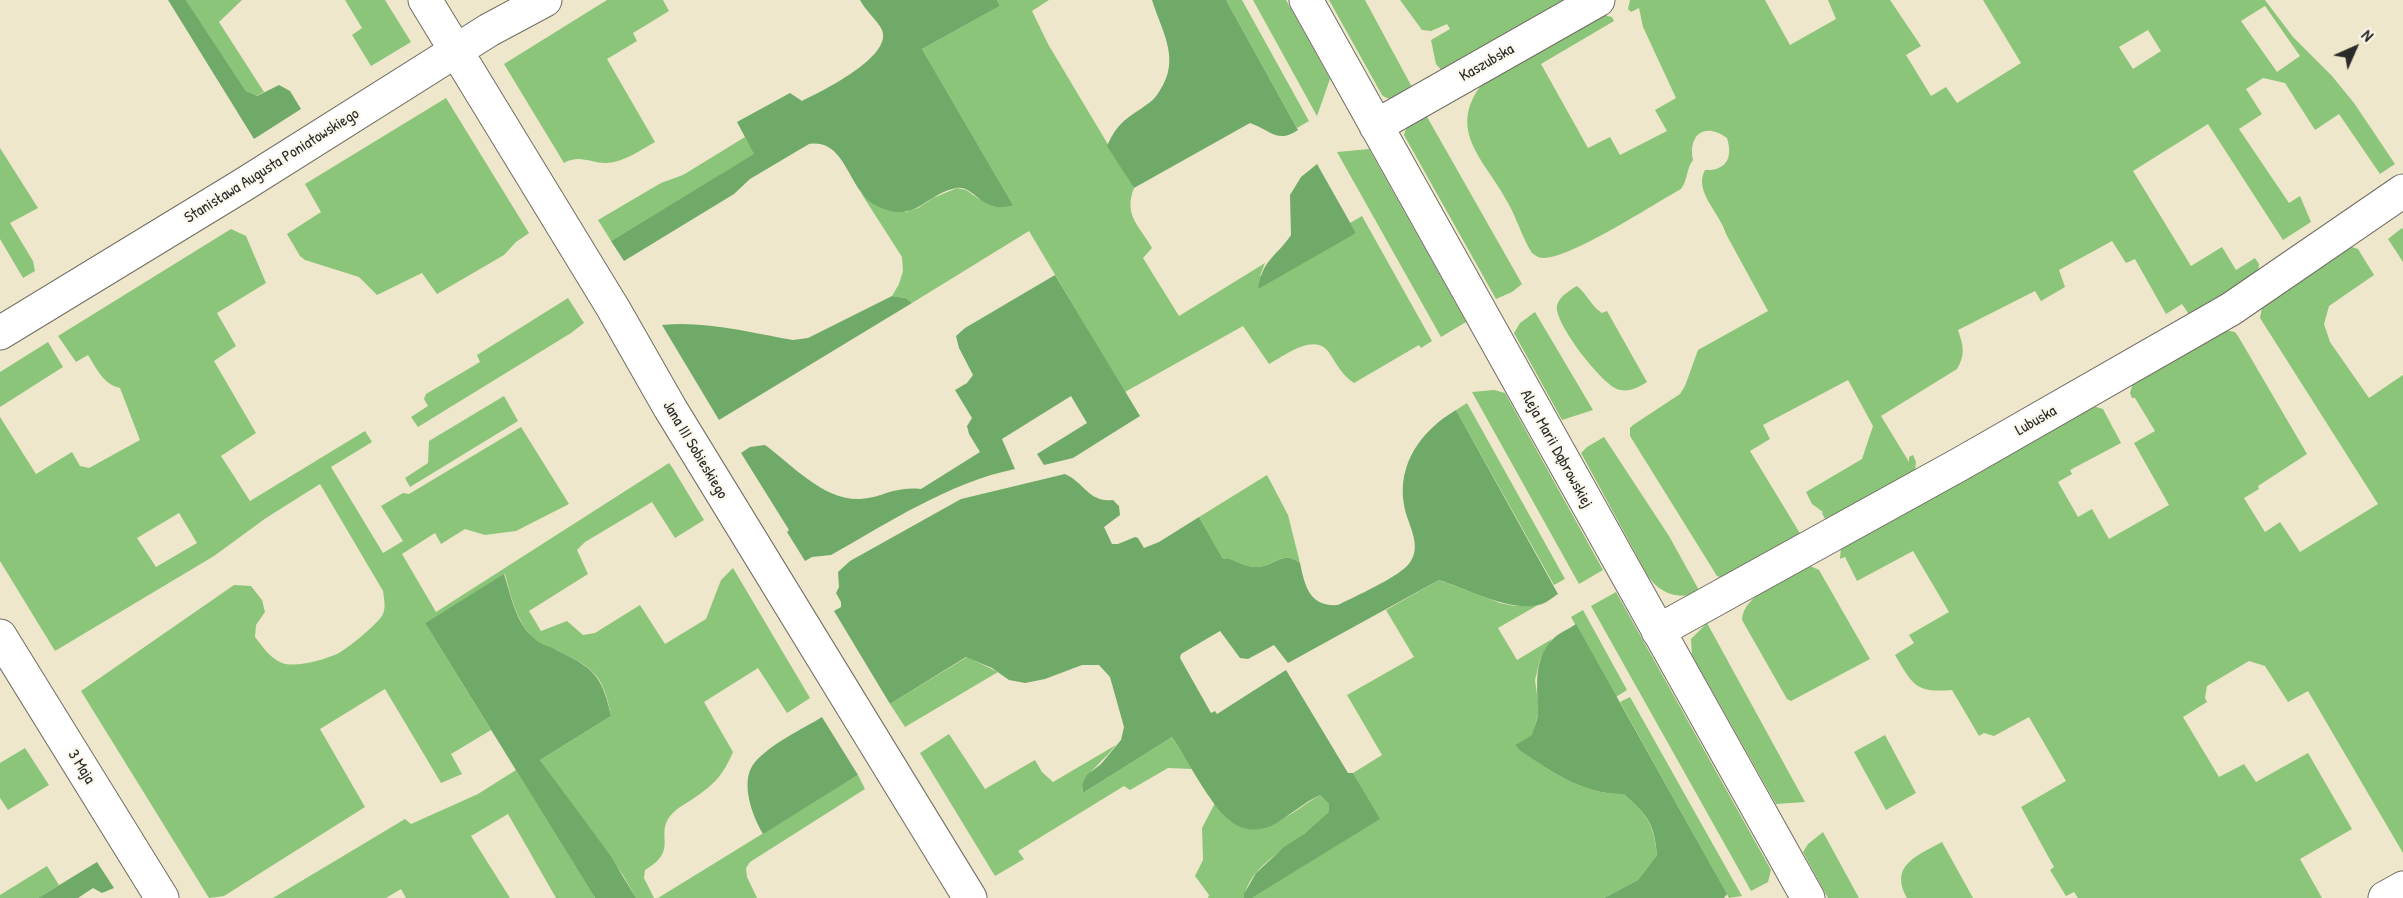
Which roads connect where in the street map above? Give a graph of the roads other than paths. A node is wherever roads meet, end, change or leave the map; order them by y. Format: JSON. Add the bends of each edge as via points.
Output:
{"nodes":[{"id":1,"x":425,"y":0,"type":"edge"},
{"id":2,"x":544,"y":0,"type":"edge"},
{"id":3,"x":1306,"y":0,"type":"edge"},
{"id":4,"x":1598,"y":0,"type":"edge"},
{"id":5,"x":456,"y":51,"type":"junction"},
{"id":6,"x":1376,"y":126,"type":"junction"},
{"id":7,"x":2403,"y":191,"type":"edge"},
{"id":8,"x":0,"y":333,"type":"edge"},
{"id":9,"x":1658,"y":631,"type":"junction"},
{"id":10,"x":0,"y":636,"type":"edge"},
{"id":11,"x":2403,"y":888,"type":"edge"},
{"id":12,"x":162,"y":898,"type":"edge"},
{"id":13,"x":970,"y":898,"type":"edge"},
{"id":14,"x":1808,"y":898,"type":"edge"},
{"id":15,"x":2385,"y":898,"type":"edge"}],
"edges":[{"from":1,"to":5,"type":"street","name":"Jana III Sobieskiego"},
{"from":2,"to":5,"type":"street","name":"Stanisława Augusta Poniatowskiego"},
{"from":3,"to":6,"type":"street","name":"Aleja Marii Dąbrowskiej"},
{"from":4,"to":6,"type":"street","name":"Kaszubska"},
{"from":5,"to":8,"type":"street","name":"Stanisława Augusta Poniatowskiego"},
{"from":5,"to":13,"type":"street","name":"Jana III Sobieskiego"},
{"from":6,"to":9,"type":"street","name":"Aleja Marii Dąbrowskiej"},
{"from":7,"to":9,"type":"street","name":"Lubuska","via":[[2221,315]]},
{"from":9,"to":14,"type":"street","name":"Aleja Marii Dąbrowskiej"},
{"from":10,"to":12,"type":"street","name":"3 Maja"},
{"from":11,"to":15,"type":"street"}]}
